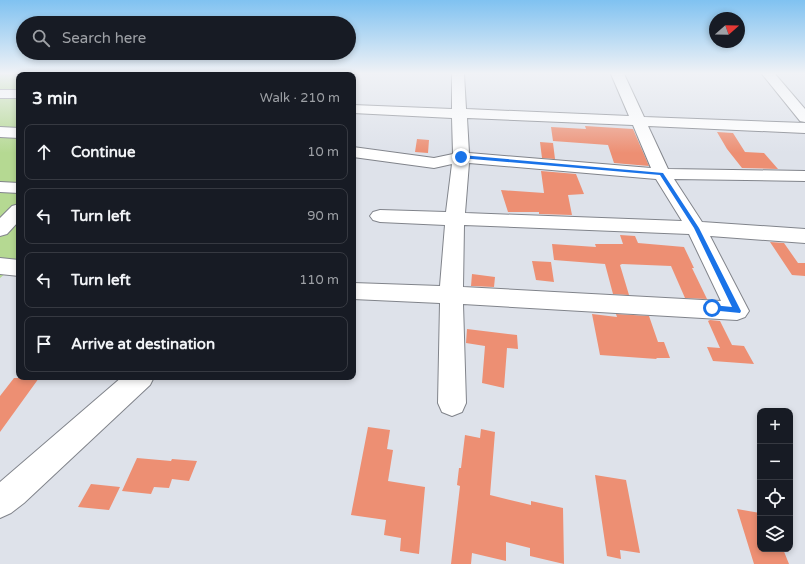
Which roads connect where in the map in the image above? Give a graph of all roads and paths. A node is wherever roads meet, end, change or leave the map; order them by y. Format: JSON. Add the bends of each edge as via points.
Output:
{"nodes":[{"id":1,"x":458,"y":100,"type":"edge"},
{"id":2,"x":628,"y":100,"type":"edge"},
{"id":3,"x":789,"y":100,"type":"edge"},
{"id":4,"x":356,"y":109,"type":"edge"},
{"id":5,"x":458,"y":113,"type":"junction"},
{"id":6,"x":805,"y":118,"type":"edge"},
{"id":7,"x":637,"y":120,"type":"junction"},
{"id":8,"x":805,"y":128,"type":"edge"},
{"id":9,"x":0,"y":132,"type":"edge"},
{"id":10,"x":16,"y":133,"type":"edge"},
{"id":11,"x":356,"y":152,"type":"edge"},
{"id":12,"x":461,"y":157,"type":"junction"},
{"id":13,"x":662,"y":174,"type":"junction"},
{"id":14,"x":805,"y":176,"type":"edge"},
{"id":15,"x":0,"y":187,"type":"edge"},
{"id":16,"x":16,"y":188,"type":"edge"},
{"id":17,"x":16,"y":213,"type":"edge"},
{"id":18,"x":380,"y":216,"type":"dead end"},
{"id":19,"x":455,"y":219,"type":"junction"},
{"id":20,"x":696,"y":228,"type":"junction"},
{"id":21,"x":0,"y":229,"type":"edge"},
{"id":22,"x":805,"y":236,"type":"edge"},
{"id":23,"x":0,"y":266,"type":"edge"},
{"id":24,"x":16,"y":268,"type":"edge"},
{"id":25,"x":356,"y":292,"type":"edge"},
{"id":26,"x":451,"y":295,"type":"junction"},
{"id":27,"x":138,"y":380,"type":"edge"},
{"id":28,"x":452,"y":403,"type":"dead end"},
{"id":29,"x":0,"y":502,"type":"edge"}],
"edges":[{"from":1,"to":5,"type":"street"},
{"from":2,"to":7,"type":"street"},
{"from":3,"to":6,"type":"street"},
{"from":4,"to":5,"type":"street"},
{"from":5,"to":7,"type":"street"},
{"from":5,"to":12,"type":"street"},
{"from":7,"to":8,"type":"street"},
{"from":7,"to":13,"type":"street"},
{"from":9,"to":10,"type":"street"},
{"from":11,"to":12,"type":"street","via":[[434,163]]},
{"from":12,"to":13,"type":"street"},
{"from":12,"to":19,"type":"street"},
{"from":13,"to":14,"type":"street"},
{"from":13,"to":20,"type":"street"},
{"from":15,"to":16,"type":"street"},
{"from":17,"to":21,"type":"street"},
{"from":18,"to":19,"type":"street"},
{"from":19,"to":20,"type":"street"},
{"from":19,"to":26,"type":"street"},
{"from":20,"to":22,"type":"street"},
{"from":20,"to":26,"type":"street","via":[[737,311]]},
{"from":23,"to":24,"type":"street"},
{"from":25,"to":26,"type":"street"},
{"from":26,"to":28,"type":"street"},
{"from":27,"to":29,"type":"street"}]}
